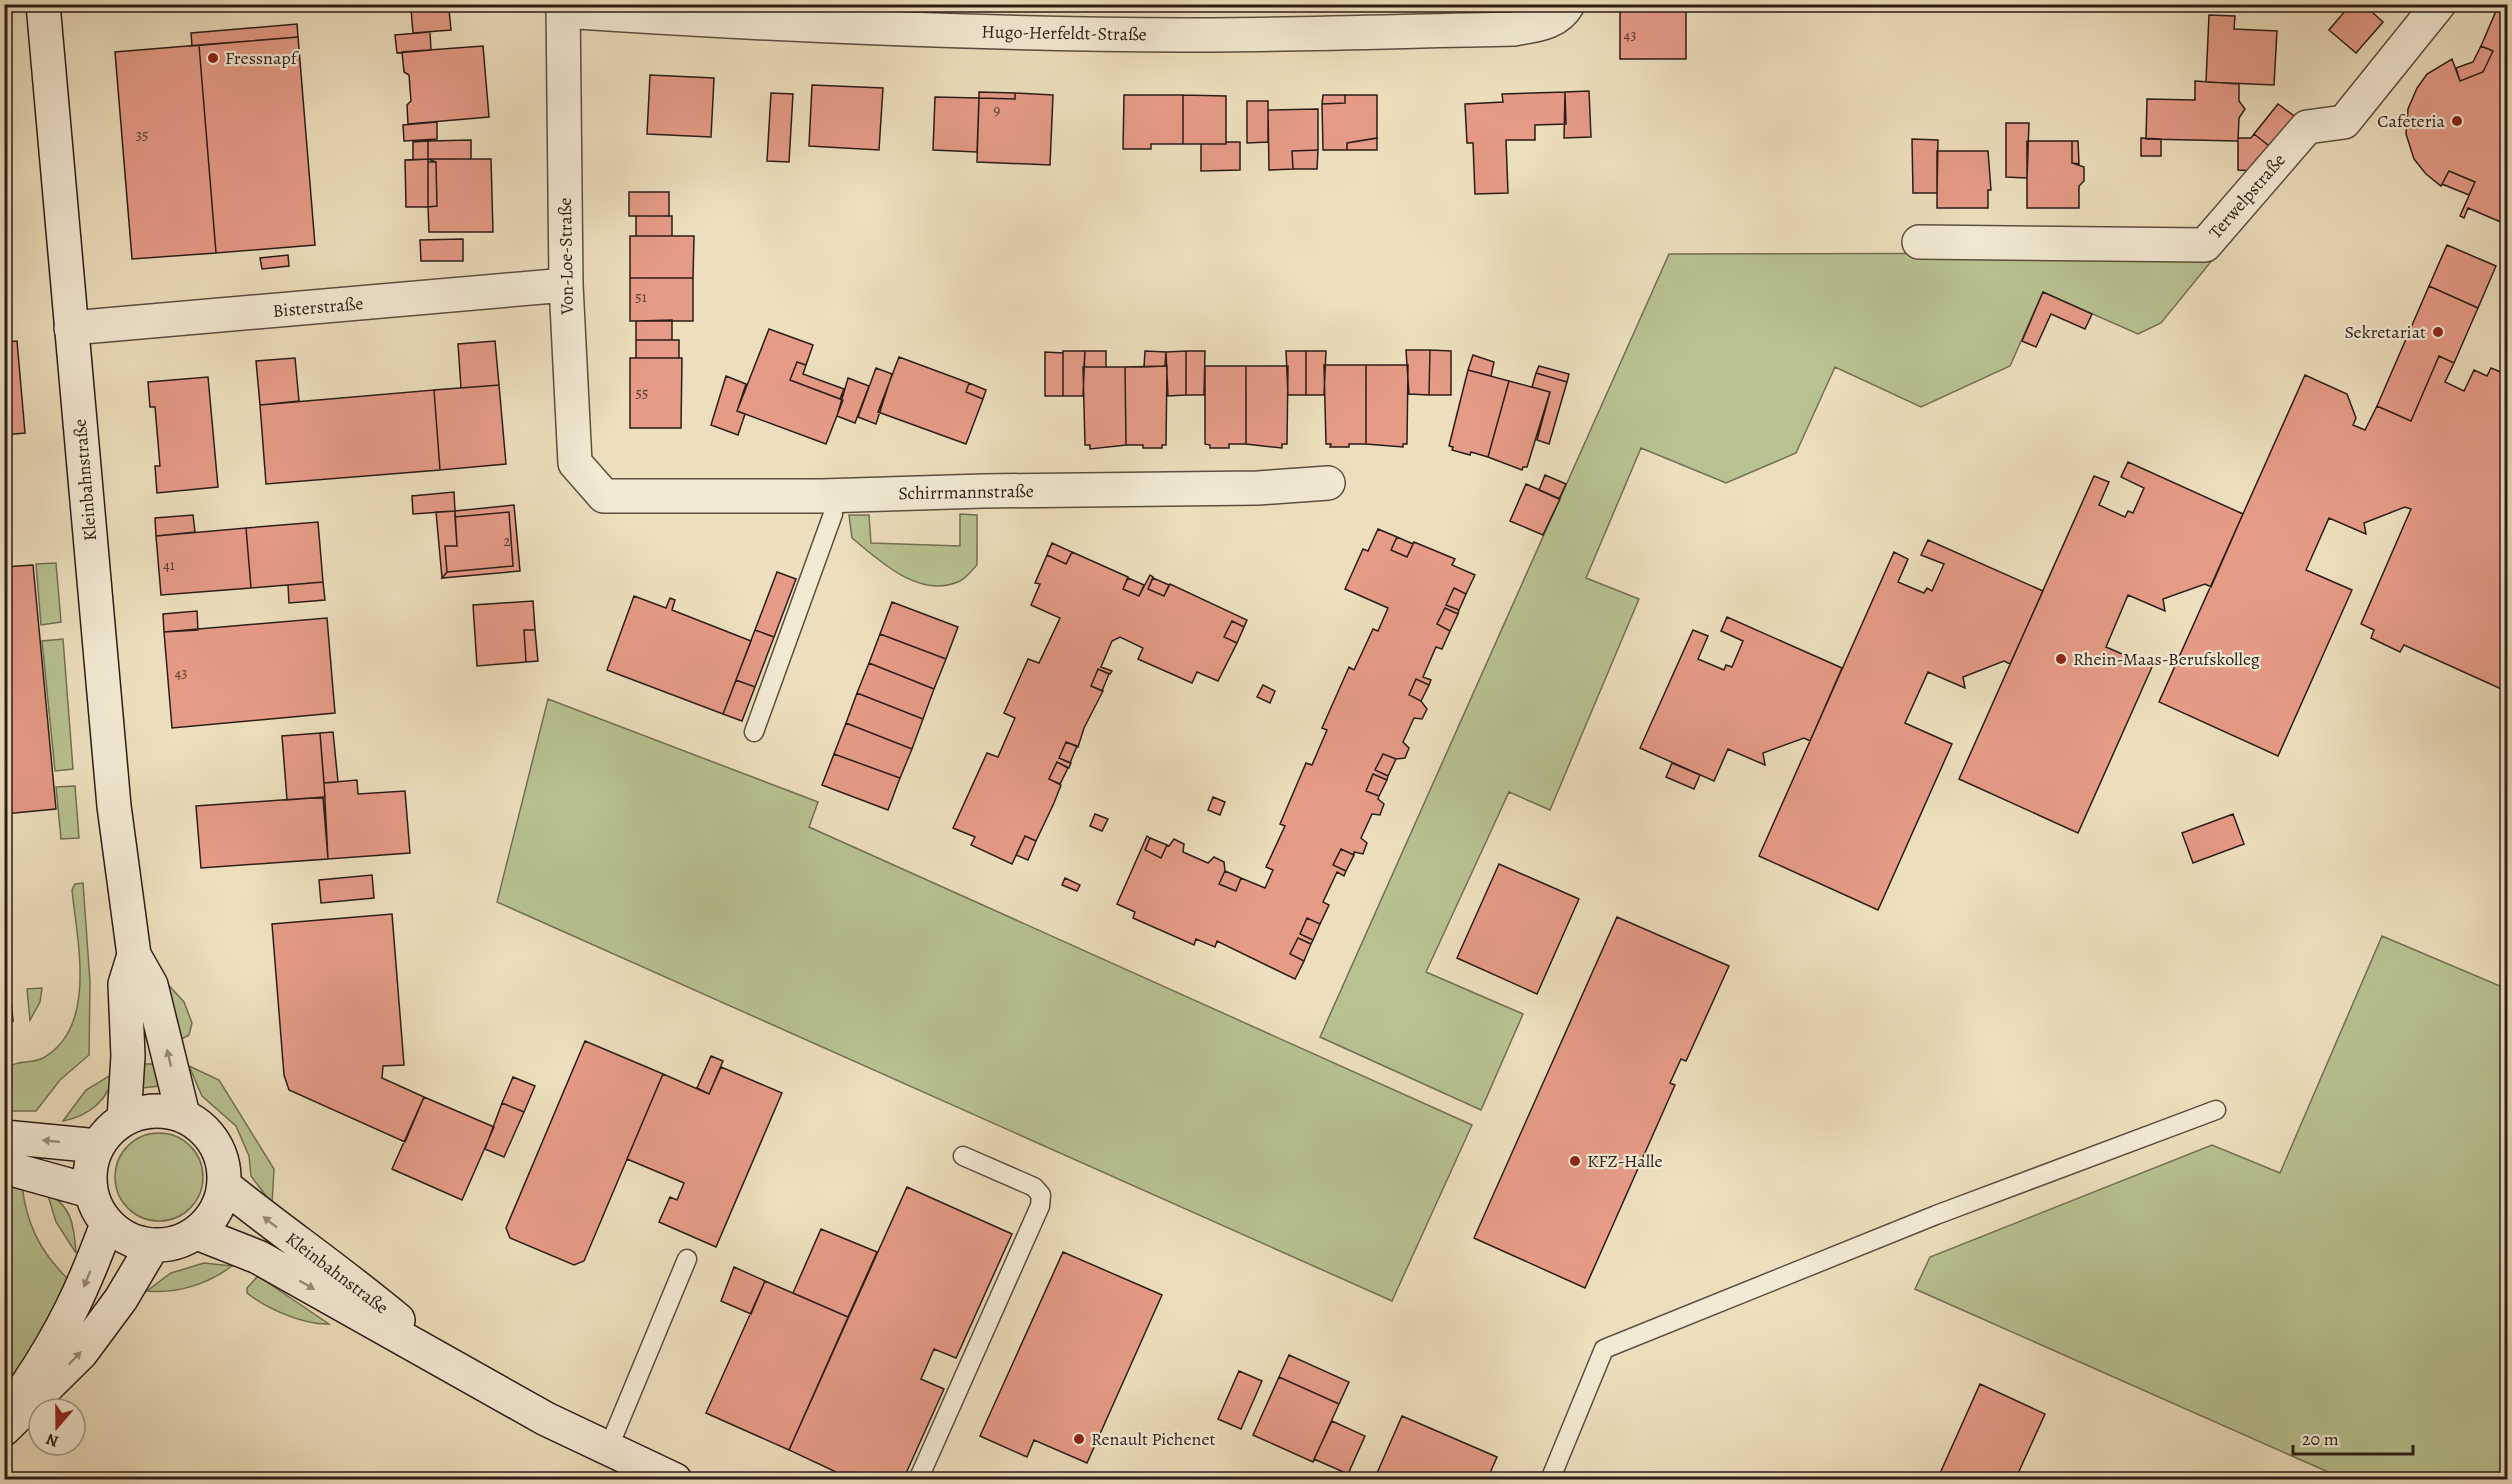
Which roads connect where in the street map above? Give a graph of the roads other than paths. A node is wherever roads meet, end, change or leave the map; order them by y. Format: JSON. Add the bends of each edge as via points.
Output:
{"nodes":[{"id":1,"x":43,"y":4,"type":"edge"},
{"id":2,"x":2439,"y":4,"type":"edge"},
{"id":3,"x":563,"y":8,"type":"edge"},
{"id":4,"x":1565,"y":9,"type":"edge"},
{"id":5,"x":1919,"y":242,"type":"dead end"},
{"id":6,"x":566,"y":285,"type":"junction"},
{"id":7,"x":71,"y":328,"type":"junction"},
{"id":8,"x":1328,"y":483,"type":"dead end"},
{"id":9,"x":604,"y":496,"type":"joint"},
{"id":10,"x":833,"y":514,"type":"dead end"},
{"id":11,"x":754,"y":732,"type":"dead end"},
{"id":12,"x":134,"y":956,"type":"junction"},
{"id":13,"x":2216,"y":1110,"type":"dead end"},
{"id":14,"x":183,"y":1115,"type":"junction"},
{"id":15,"x":124,"y":1119,"type":"junction"},
{"id":16,"x":4,"y":1137,"type":"edge"},
{"id":17,"x":98,"y":1146,"type":"junction"},
{"id":18,"x":963,"y":1156,"type":"dead end"},
{"id":19,"x":4,"y":1167,"type":"edge"},
{"id":20,"x":225,"y":1186,"type":"junction"},
{"id":21,"x":90,"y":1191,"type":"junction"},
{"id":22,"x":107,"y":1224,"type":"junction"},
{"id":23,"x":197,"y":1233,"type":"junction"},
{"id":24,"x":153,"y":1245,"type":"junction"},
{"id":25,"x":687,"y":1259,"type":"dead end"},
{"id":26,"x":448,"y":1362,"type":"junction"},
{"id":27,"x":4,"y":1419,"type":"edge"},
{"id":28,"x":4,"y":1429,"type":"edge"},
{"id":29,"x":608,"y":1449,"type":"junction"},
{"id":30,"x":675,"y":1479,"type":"edge"},
{"id":31,"x":918,"y":1479,"type":"edge"},
{"id":32,"x":1550,"y":1479,"type":"edge"}],
"edges":[{"from":1,"to":7,"type":"street","name":"Kleinbahnstraße"},
{"from":2,"to":5,"type":"street","name":"Terwelpstraße","via":[[2344,122],[2307,127],[2205,244]]},
{"from":3,"to":4,"type":"street","name":"Hugo-Herfeldt-Straße","via":[[746,24],[1185,35],[1514,28],[1545,24]]},
{"from":3,"to":6,"type":"street","name":"Von-Loe-Straße"},
{"from":6,"to":7,"type":"street","name":"Bisterstraße"},
{"from":6,"to":9,"type":"street","name":"Von-Loe-Straße","via":[[575,463]]},
{"from":7,"to":12,"type":"street","name":"Kleinbahnstraße","via":[[114,806]]},
{"from":8,"to":9,"type":"street","name":"Schirrmannstraße","via":[[1258,488],[983,490],[822,496]]},
{"from":10,"to":11,"type":"lane"},
{"from":14,"to":12,"type":"street","name":"Kleinbahnstraße","one_way":true,"via":[[151,985]]},
{"from":12,"to":15,"type":"street","name":"Kleinbahnstraße","via":[[125,984],[128,1056]]},
{"from":13,"to":32,"type":"lane","via":[[1936,1215],[1604,1349]]},
{"from":14,"to":15,"type":"street","via":[[142,1112]]},
{"from":14,"to":20,"type":"street","via":[[216,1143],[224,1164]]},
{"from":15,"to":17,"type":"street"},
{"from":17,"to":16,"type":"street","one_way":true},
{"from":17,"to":21,"type":"street","via":[[91,1167]]},
{"from":18,"to":31,"type":"lane","via":[[1034,1187],[1041,1195],[1040,1206]]},
{"from":19,"to":21,"type":"street"},
{"from":20,"to":23,"type":"street","via":[[220,1204]]},
{"from":26,"to":20,"type":"street","name":"Kleinbahnstraße","one_way":true,"via":[[325,1261]]},
{"from":21,"to":22,"type":"street"},
{"from":22,"to":24,"type":"street","via":[[120,1235]]},
{"from":22,"to":27,"type":"street","one_way":true,"via":[[86,1281],[57,1341]]},
{"from":23,"to":24,"type":"street","via":[[176,1243]]},
{"from":23,"to":26,"type":"street","name":"Kleinbahnstraße","one_way":true,"via":[[258,1257]]},
{"from":28,"to":24,"type":"street","one_way":true,"via":[[81,1353],[121,1299]]},
{"from":25,"to":29,"type":"lane"},
{"from":26,"to":29,"type":"street","name":"Kleinbahnstraße","via":[[500,1394]]},
{"from":29,"to":30,"type":"street","name":"Kleinbahnstraße"}]}
